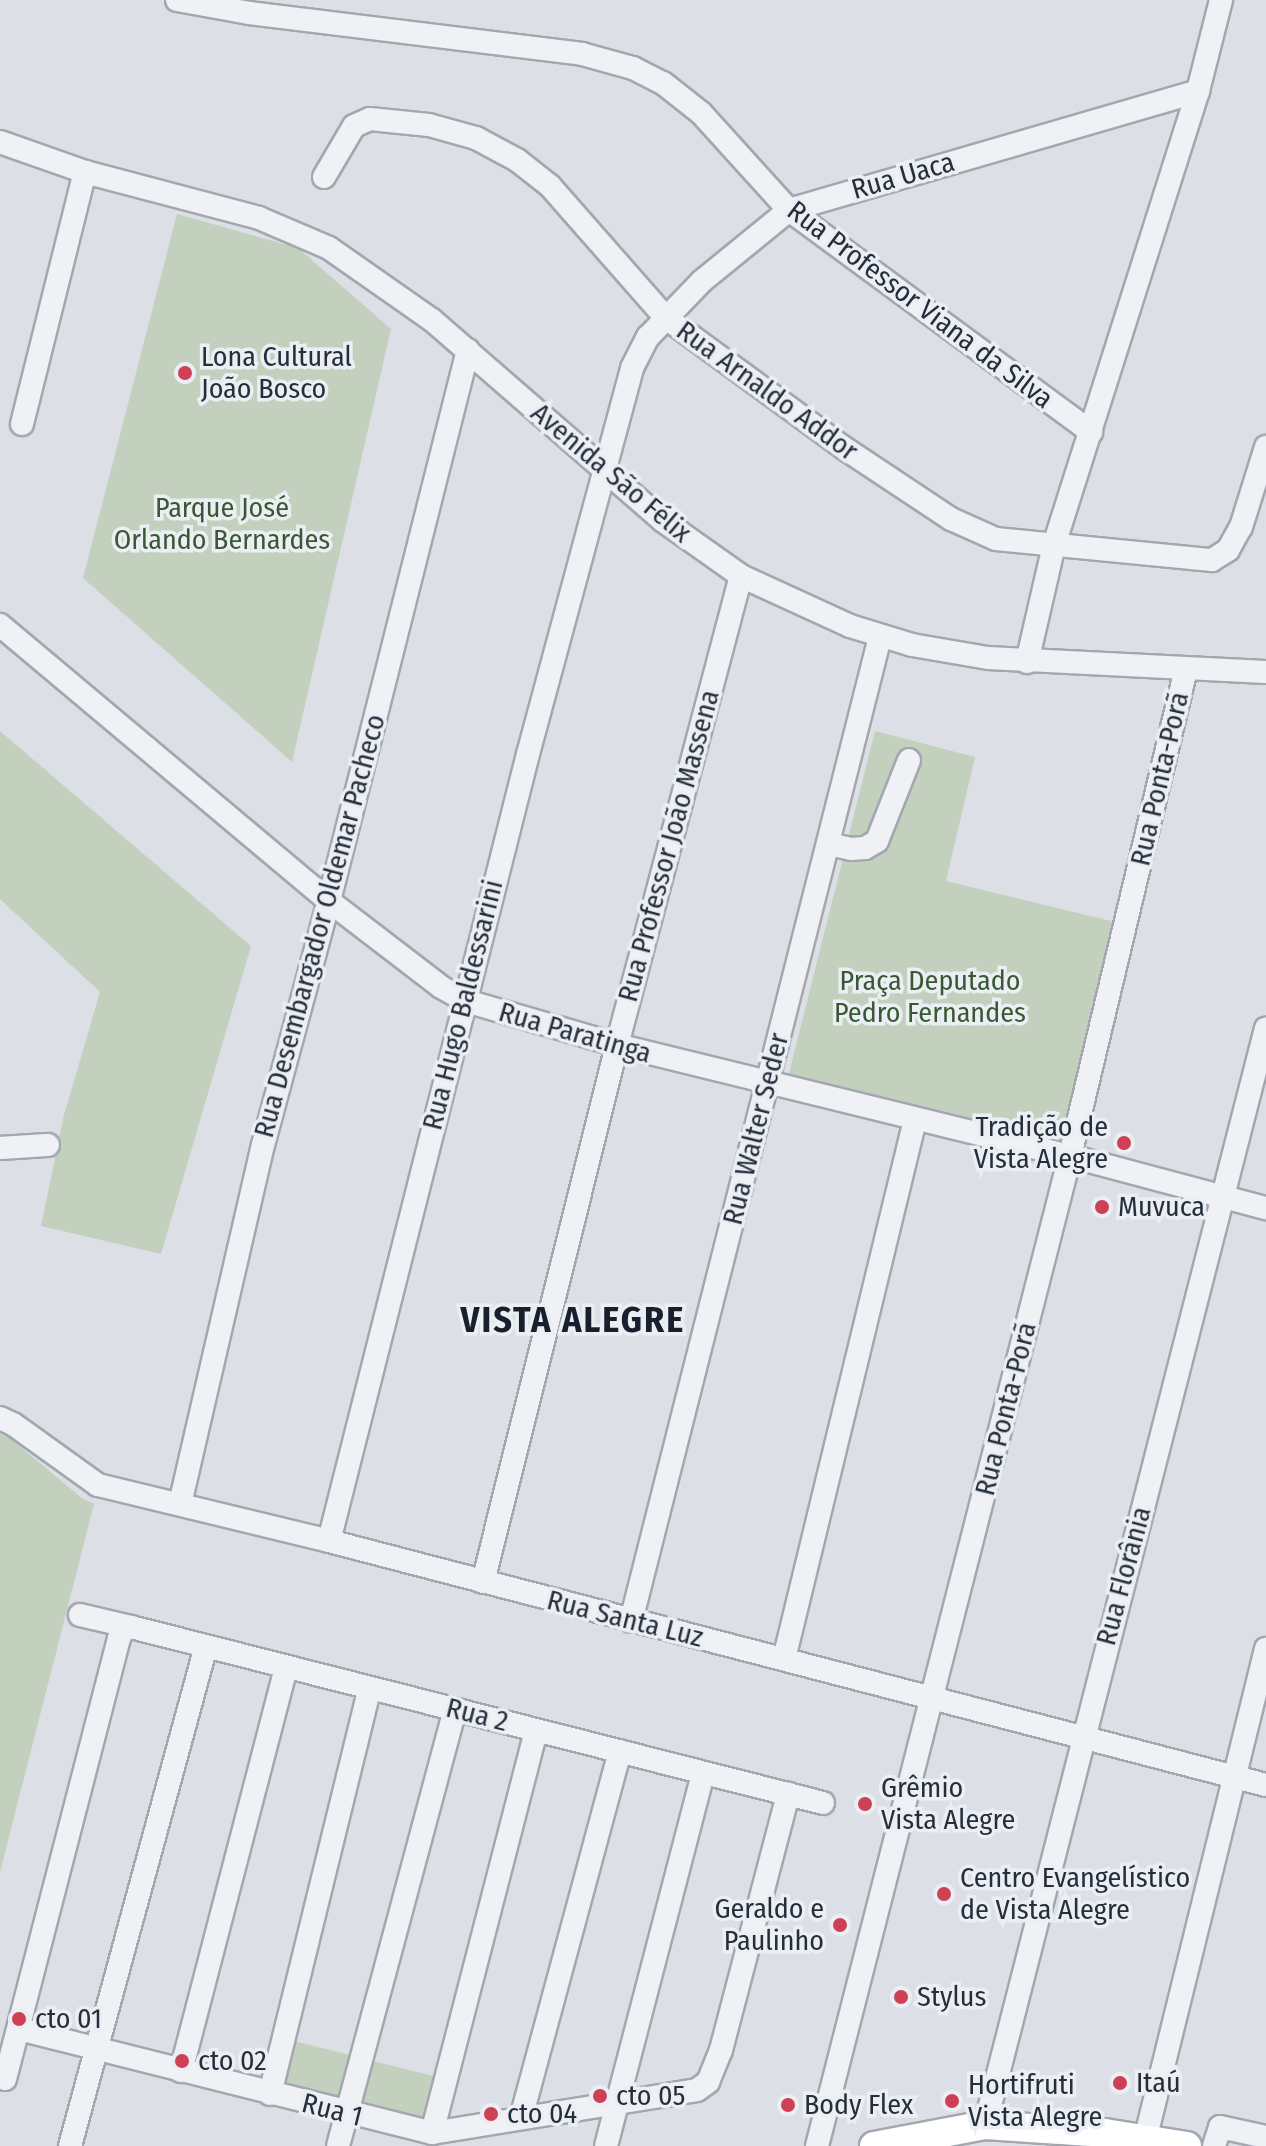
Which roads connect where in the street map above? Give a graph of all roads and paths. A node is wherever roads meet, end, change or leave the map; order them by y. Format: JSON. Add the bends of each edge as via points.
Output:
{"nodes":[{"id":1,"x":177,"y":0,"type":"edge"},
{"id":2,"x":1221,"y":0,"type":"edge"},
{"id":3,"x":242,"y":7,"type":"edge"},
{"id":4,"x":1198,"y":91,"type":"junction"},
{"id":5,"x":0,"y":142,"type":"edge"},
{"id":6,"x":85,"y":172,"type":"junction"},
{"id":7,"x":324,"y":177,"type":"dead end"},
{"id":8,"x":789,"y":210,"type":"junction"},
{"id":9,"x":665,"y":317,"type":"junction"},
{"id":10,"x":468,"y":350,"type":"junction"},
{"id":11,"x":22,"y":424,"type":"dead end"},
{"id":12,"x":1091,"y":432,"type":"junction"},
{"id":13,"x":1266,"y":447,"type":"edge"},
{"id":14,"x":605,"y":471,"type":"junction"},
{"id":15,"x":1054,"y":545,"type":"junction"},
{"id":16,"x":741,"y":576,"type":"junction"},
{"id":17,"x":0,"y":625,"type":"edge"},
{"id":18,"x":880,"y":637,"type":"junction"},
{"id":19,"x":1027,"y":662,"type":"junction"},
{"id":20,"x":1186,"y":669,"type":"junction"},
{"id":21,"x":1266,"y":672,"type":"edge"},
{"id":22,"x":909,"y":760,"type":"dead end"},
{"id":23,"x":828,"y":844,"type":"junction"},
{"id":24,"x":329,"y":901,"type":"junction"},
{"id":25,"x":466,"y":1001,"type":"junction"},
{"id":26,"x":1266,"y":1028,"type":"edge"},
{"id":27,"x":617,"y":1045,"type":"junction"},
{"id":28,"x":768,"y":1084,"type":"junction"},
{"id":29,"x":915,"y":1120,"type":"junction"},
{"id":30,"x":48,"y":1145,"type":"dead end"},
{"id":31,"x":0,"y":1148,"type":"edge"},
{"id":32,"x":1070,"y":1156,"type":"junction"},
{"id":33,"x":1223,"y":1197,"type":"junction"},
{"id":34,"x":1266,"y":1208,"type":"edge"},
{"id":35,"x":0,"y":1418,"type":"edge"},
{"id":36,"x":180,"y":1504,"type":"junction"},
{"id":37,"x":329,"y":1541,"type":"junction"},
{"id":38,"x":483,"y":1582,"type":"junction"},
{"id":39,"x":80,"y":1615,"type":"dead end"},
{"id":40,"x":631,"y":1621,"type":"junction"},
{"id":41,"x":125,"y":1632,"type":"junction"},
{"id":42,"x":206,"y":1646,"type":"junction"},
{"id":43,"x":1266,"y":1649,"type":"edge"},
{"id":44,"x":784,"y":1659,"type":"junction"},
{"id":45,"x":286,"y":1667,"type":"junction"},
{"id":46,"x":370,"y":1688,"type":"junction"},
{"id":47,"x":933,"y":1698,"type":"junction"},
{"id":48,"x":455,"y":1710,"type":"junction"},
{"id":49,"x":536,"y":1730,"type":"junction"},
{"id":50,"x":1082,"y":1736,"type":"junction"},
{"id":51,"x":620,"y":1751,"type":"junction"},
{"id":52,"x":703,"y":1773,"type":"junction"},
{"id":53,"x":1232,"y":1776,"type":"junction"},
{"id":54,"x":1266,"y":1785,"type":"edge"},
{"id":55,"x":788,"y":1794,"type":"junction"},
{"id":56,"x":823,"y":1803,"type":"dead end"},
{"id":57,"x":19,"y":2029,"type":"junction"},
{"id":58,"x":98,"y":2048,"type":"junction"},
{"id":59,"x":181,"y":2071,"type":"junction"},
{"id":60,"x":5,"y":2079,"type":"dead end"},
{"id":61,"x":270,"y":2094,"type":"junction"},
{"id":62,"x":617,"y":2102,"type":"junction"},
{"id":63,"x":347,"y":2114,"type":"junction"},
{"id":64,"x":521,"y":2118,"type":"junction"},
{"id":65,"x":985,"y":2125,"type":"junction"},
{"id":66,"x":432,"y":2133,"type":"junction"},
{"id":67,"x":1266,"y":2137,"type":"edge"},
{"id":68,"x":1145,"y":2140,"type":"junction"},
{"id":69,"x":70,"y":2146,"type":"edge"},
{"id":70,"x":338,"y":2146,"type":"edge"},
{"id":71,"x":606,"y":2146,"type":"edge"},
{"id":72,"x":817,"y":2146,"type":"edge"},
{"id":73,"x":874,"y":2146,"type":"edge"},
{"id":74,"x":1187,"y":2146,"type":"edge"},
{"id":75,"x":1214,"y":2146,"type":"edge"}],
"edges":[{"from":1,"to":3,"type":"street","name":"Rua Professor Viana da Silva"},
{"from":2,"to":4,"type":"street"},
{"from":3,"to":8,"type":"street","name":"Rua Professor Viana da Silva","via":[[582,54],[633,68],[663,83],[701,113]]},
{"from":4,"to":8,"type":"street","name":"Rua Uaca"},
{"from":4,"to":12,"type":"street"},
{"from":5,"to":6,"type":"street","name":"Avenida São Félix"},
{"from":6,"to":10,"type":"street","name":"Avenida São Félix","via":[[298,232],[396,294]]},
{"from":6,"to":11,"type":"street"},
{"from":7,"to":9,"type":"street","name":"Rua Arnaldo Addor","via":[[354,126],[370,119],[429,125],[476,138],[550,186]]},
{"from":8,"to":9,"type":"street","name":"Rua Uaca"},
{"from":8,"to":12,"type":"street","name":"Rua Professor Viana da Silva"},
{"from":9,"to":14,"type":"street","name":"Rua Uaca","via":[[632,368]]},
{"from":9,"to":15,"type":"street","name":"Rua Arnaldo Addor","via":[[951,519],[996,539]]},
{"from":10,"to":14,"type":"street","name":"Avenida São Félix"},
{"from":10,"to":24,"type":"street","name":"Rua Desembargador Oldemar Pacheco"},
{"from":12,"to":15,"type":"street"},
{"from":13,"to":15,"type":"street","name":"Rua Arnaldo Addor","via":[[1241,527],[1228,550],[1212,560]]},
{"from":14,"to":16,"type":"street","name":"Avenida São Félix"},
{"from":14,"to":25,"type":"street","name":"Rua Hugo Baldessarini"},
{"from":15,"to":19,"type":"street"},
{"from":16,"to":18,"type":"street","name":"Avenida São Félix"},
{"from":16,"to":27,"type":"street","name":"Rua Professor João Massena"},
{"from":17,"to":24,"type":"street","name":"Rua Paratinga"},
{"from":18,"to":19,"type":"street","name":"Avenida São Félix"},
{"from":18,"to":23,"type":"street","name":"Rua Walter Seder"},
{"from":19,"to":20,"type":"street","name":"Avenida São Félix"},
{"from":20,"to":21,"type":"street","name":"Avenida São Félix"},
{"from":20,"to":32,"type":"street","name":"Rua Ponta-Porã"},
{"from":22,"to":23,"type":"street","via":[[877,841],[851,849]]},
{"from":23,"to":28,"type":"street","name":"Rua Walter Seder"},
{"from":24,"to":25,"type":"street","name":"Rua Paratinga"},
{"from":24,"to":36,"type":"street","name":"Rua Desembargador Oldemar Pacheco","via":[[263,1145]]},
{"from":25,"to":27,"type":"street","name":"Rua Paratinga"},
{"from":25,"to":37,"type":"street","name":"Rua Hugo Baldessarini"},
{"from":26,"to":33,"type":"street","name":"Rua Florânia"},
{"from":27,"to":28,"type":"street","name":"Rua Paratinga"},
{"from":27,"to":38,"type":"street","name":"Rua Professor João Massena"},
{"from":28,"to":29,"type":"street","name":"Rua Paratinga"},
{"from":28,"to":40,"type":"street","name":"Rua Walter Seder"},
{"from":29,"to":32,"type":"street","name":"Rua Paratinga"},
{"from":29,"to":44,"type":"street"},
{"from":30,"to":31,"type":"street"},
{"from":32,"to":33,"type":"street","name":"Rua Paratinga"},
{"from":32,"to":47,"type":"street","name":"Rua Ponta-Porã"},
{"from":33,"to":34,"type":"street","name":"Rua Paratinga"},
{"from":33,"to":50,"type":"street","name":"Rua Florânia"},
{"from":35,"to":36,"type":"street","name":"Rua Santa Luz","via":[[98,1485]]},
{"from":36,"to":37,"type":"street","name":"Rua Santa Luz"},
{"from":37,"to":38,"type":"street","name":"Rua Santa Luz"},
{"from":38,"to":40,"type":"street","name":"Rua Santa Luz"},
{"from":39,"to":41,"type":"street","name":"Rua 2"},
{"from":40,"to":44,"type":"street","name":"Rua Santa Luz"},
{"from":41,"to":42,"type":"street","name":"Rua 2"},
{"from":41,"to":57,"type":"street"},
{"from":42,"to":45,"type":"street","name":"Rua 2"},
{"from":42,"to":58,"type":"street"},
{"from":43,"to":53,"type":"street"},
{"from":44,"to":47,"type":"street","name":"Rua Santa Luz"},
{"from":45,"to":46,"type":"street","name":"Rua 2"},
{"from":45,"to":59,"type":"street"},
{"from":46,"to":48,"type":"street","name":"Rua 2"},
{"from":46,"to":61,"type":"street"},
{"from":47,"to":50,"type":"street","name":"Rua Santa Luz"},
{"from":47,"to":72,"type":"street","name":"Rua Ponta-Porã"},
{"from":48,"to":49,"type":"street","name":"Rua 2"},
{"from":48,"to":63,"type":"street"},
{"from":49,"to":51,"type":"street","name":"Rua 2"},
{"from":49,"to":66,"type":"street"},
{"from":50,"to":53,"type":"street","name":"Rua Santa Luz"},
{"from":50,"to":65,"type":"street","name":"Rua Florânia"},
{"from":51,"to":52,"type":"street","name":"Rua 2"},
{"from":51,"to":64,"type":"street"},
{"from":52,"to":55,"type":"street","name":"Rua 2"},
{"from":52,"to":62,"type":"street"},
{"from":53,"to":54,"type":"street","name":"Rua Santa Luz"},
{"from":53,"to":68,"type":"street"},
{"from":55,"to":56,"type":"street","name":"Rua 2"},
{"from":55,"to":62,"type":"street","name":"Rua 1","via":[[708,2082],[697,2090]]},
{"from":57,"to":58,"type":"street","name":"Rua 1"},
{"from":57,"to":60,"type":"street"},
{"from":58,"to":59,"type":"street","name":"Rua 1"},
{"from":58,"to":69,"type":"street"},
{"from":59,"to":61,"type":"street","name":"Rua 1"},
{"from":61,"to":63,"type":"street","name":"Rua 1"},
{"from":62,"to":64,"type":"street","name":"Rua 1"},
{"from":62,"to":71,"type":"street"},
{"from":63,"to":66,"type":"street","name":"Rua 1"},
{"from":63,"to":70,"type":"street"},
{"from":64,"to":66,"type":"street","name":"Rua 1"},
{"from":65,"to":68,"type":"main road"},
{"from":65,"to":73,"type":"main road"},
{"from":67,"to":75,"type":"street","via":[[1220,2127]]},
{"from":68,"to":74,"type":"main road"}]}
